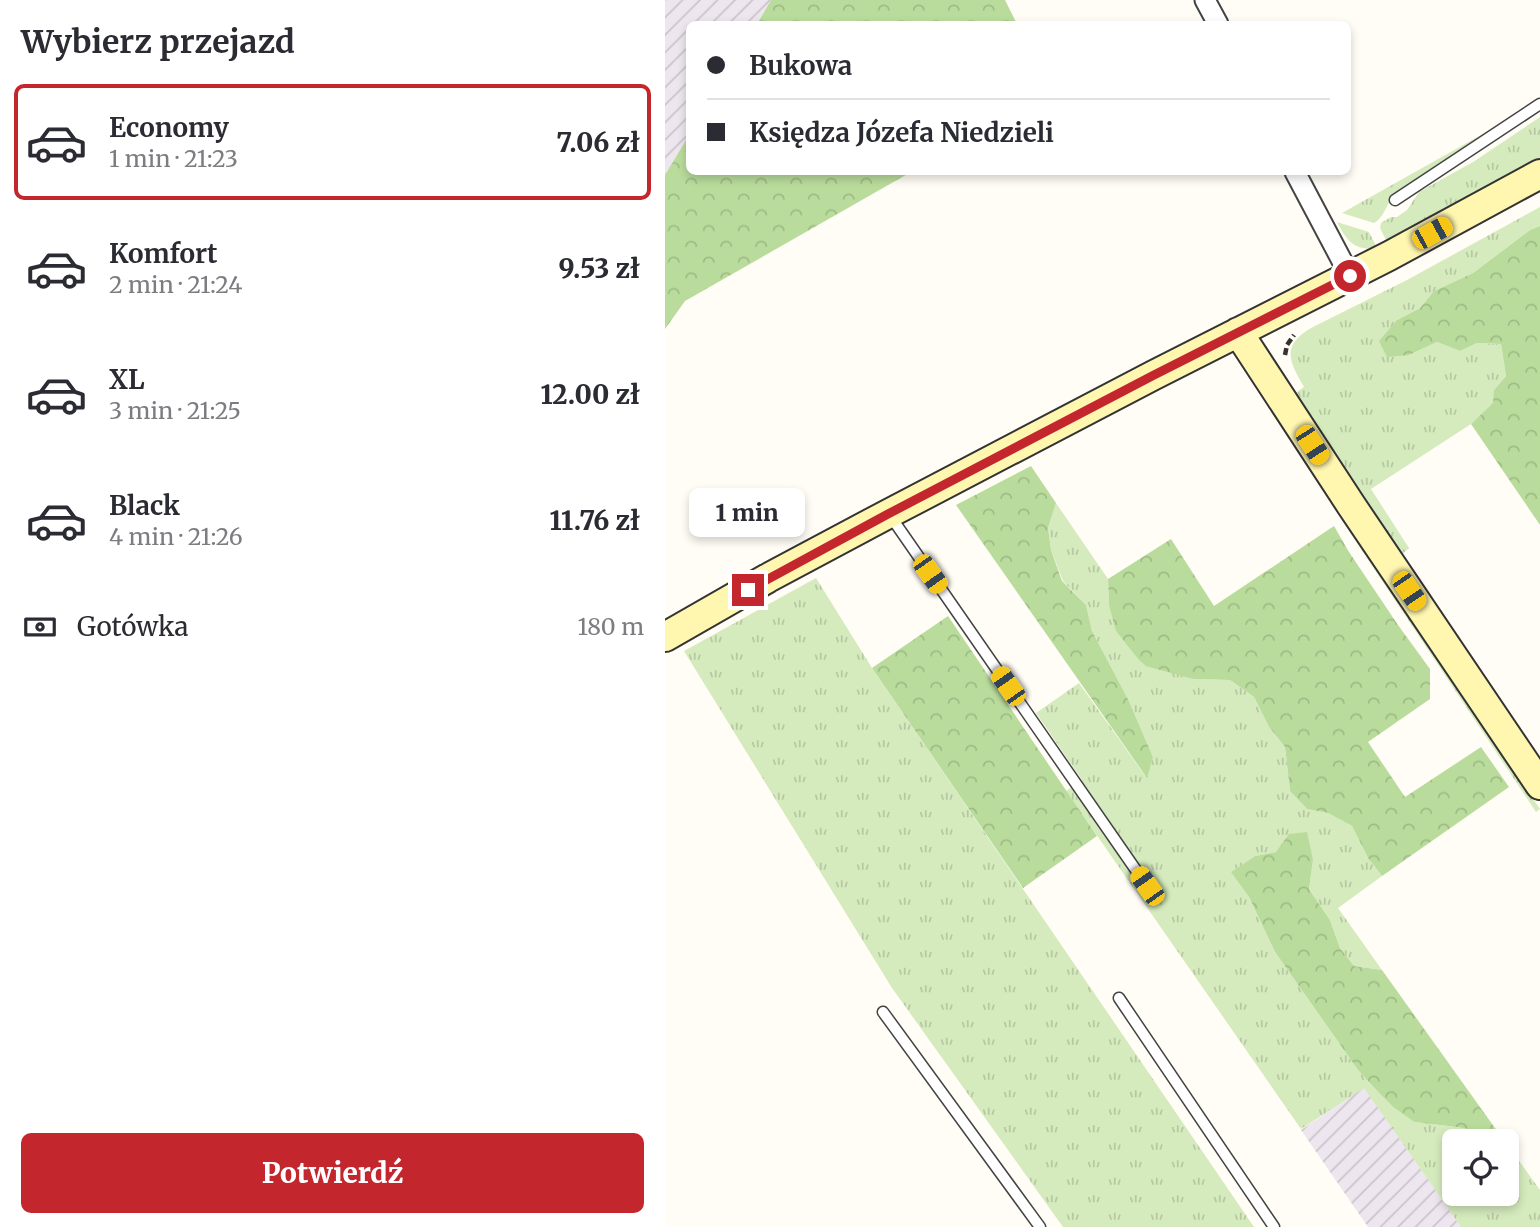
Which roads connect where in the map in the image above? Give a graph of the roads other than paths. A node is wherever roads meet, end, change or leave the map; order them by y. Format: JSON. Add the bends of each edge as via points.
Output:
{"nodes":[{"id":1,"x":1205,"y":0,"type":"edge"},
{"id":2,"x":1216,"y":21,"type":"edge"},
{"id":3,"x":1540,"y":104,"type":"edge"},
{"id":4,"x":1540,"y":174,"type":"edge"},
{"id":5,"x":1297,"y":175,"type":"edge"},
{"id":6,"x":1395,"y":200,"type":"dead end"},
{"id":7,"x":1350,"y":276,"type":"junction"},
{"id":8,"x":1238,"y":332,"type":"junction"},
{"id":9,"x":888,"y":514,"type":"junction"},
{"id":10,"x":667,"y":636,"type":"edge"},
{"id":11,"x":1540,"y":785,"type":"edge"},
{"id":12,"x":1147,"y":886,"type":"dead end"},
{"id":13,"x":1119,"y":998,"type":"dead end"},
{"id":14,"x":883,"y":1012,"type":"dead end"},
{"id":15,"x":1040,"y":1227,"type":"edge"},
{"id":16,"x":1274,"y":1227,"type":"edge"}],
"edges":[{"from":1,"to":2,"type":"street"},
{"from":3,"to":6,"type":"lane"},
{"from":4,"to":7,"type":"street"},
{"from":5,"to":7,"type":"street"},
{"from":7,"to":8,"type":"street"},
{"from":8,"to":9,"type":"street"},
{"from":8,"to":11,"type":"street"},
{"from":9,"to":10,"type":"street"},
{"from":9,"to":12,"type":"lane"},
{"from":13,"to":16,"type":"lane"},
{"from":14,"to":15,"type":"lane"}]}
